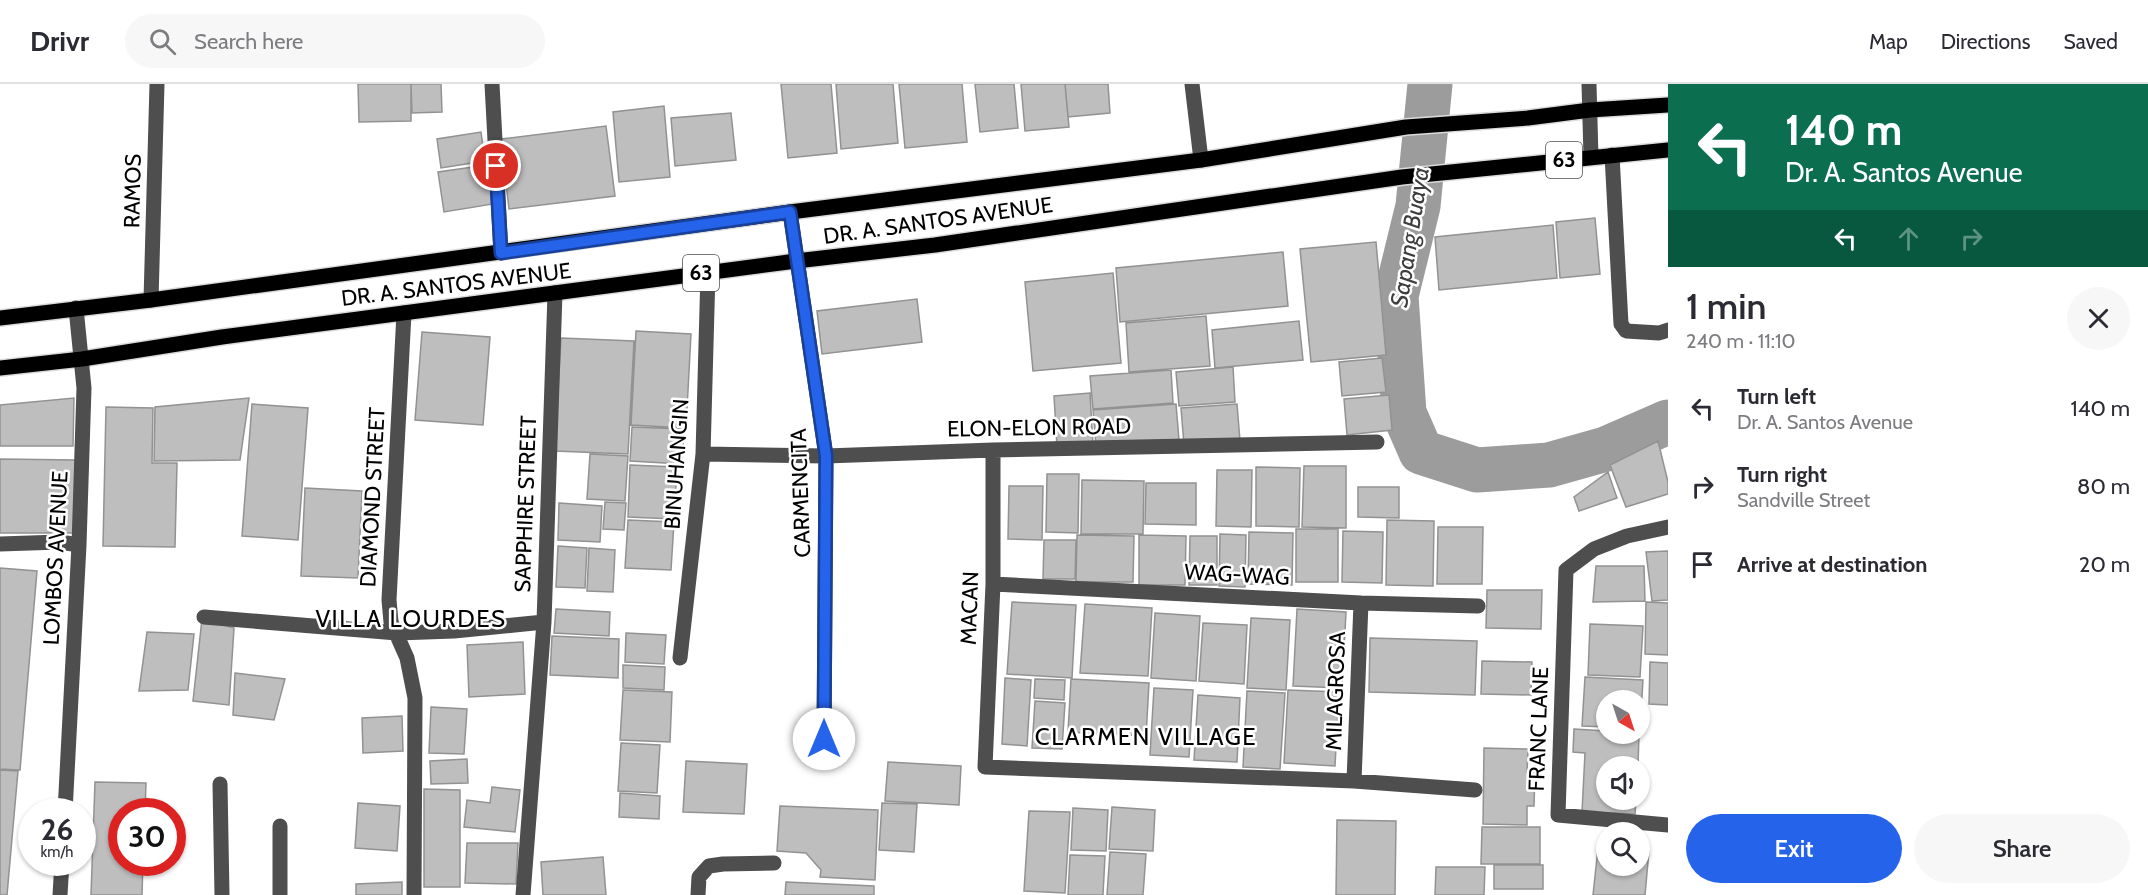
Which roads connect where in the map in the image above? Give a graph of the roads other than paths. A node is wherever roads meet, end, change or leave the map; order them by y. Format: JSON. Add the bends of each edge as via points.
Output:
{"nodes":[{"id":1,"x":157,"y":84,"type":"edge"},
{"id":2,"x":492,"y":84,"type":"edge"},
{"id":3,"x":1192,"y":84,"type":"edge"},
{"id":4,"x":1589,"y":84,"type":"edge"},
{"id":5,"x":1668,"y":105,"type":"edge"},
{"id":6,"x":1590,"y":110,"type":"junction"},
{"id":7,"x":1668,"y":150,"type":"edge"},
{"id":8,"x":1612,"y":155,"type":"junction"},
{"id":9,"x":1591,"y":158,"type":"junction"},
{"id":10,"x":1201,"y":160,"type":"junction"},
{"id":11,"x":790,"y":212,"type":"junction"},
{"id":12,"x":501,"y":253,"type":"junction"},
{"id":13,"x":796,"y":261,"type":"junction"},
{"id":14,"x":708,"y":272,"type":"junction"},
{"id":15,"x":555,"y":293,"type":"junction"},
{"id":16,"x":151,"y":300,"type":"junction"},
{"id":17,"x":76,"y":308,"type":"junction"},
{"id":18,"x":404,"y":313,"type":"junction"},
{"id":19,"x":0,"y":318,"type":"edge"},
{"id":20,"x":1668,"y":330,"type":"edge"},
{"id":21,"x":82,"y":359,"type":"junction"},
{"id":22,"x":0,"y":368,"type":"edge"},
{"id":23,"x":1377,"y":442,"type":"dead end"},
{"id":24,"x":993,"y":450,"type":"junction"},
{"id":25,"x":703,"y":454,"type":"junction"},
{"id":26,"x":826,"y":456,"type":"junction"},
{"id":27,"x":1668,"y":527,"type":"edge"},
{"id":28,"x":0,"y":544,"type":"edge"},
{"id":29,"x":79,"y":545,"type":"junction"},
{"id":30,"x":993,"y":584,"type":"junction"},
{"id":31,"x":1361,"y":603,"type":"junction"},
{"id":32,"x":1478,"y":606,"type":"dead end"},
{"id":33,"x":204,"y":617,"type":"dead end"},
{"id":34,"x":544,"y":622,"type":"junction"},
{"id":35,"x":397,"y":633,"type":"junction"},
{"id":36,"x":680,"y":658,"type":"dead end"},
{"id":37,"x":824,"y":739,"type":"dead end"},
{"id":38,"x":985,"y":767,"type":"joint"},
{"id":39,"x":1354,"y":781,"type":"junction"},
{"id":40,"x":220,"y":783,"type":"dead end"},
{"id":41,"x":1475,"y":790,"type":"dead end"},
{"id":42,"x":66,"y":798,"type":"edge"},
{"id":43,"x":1668,"y":825,"type":"edge"},
{"id":44,"x":280,"y":826,"type":"dead end"},
{"id":45,"x":774,"y":863,"type":"dead end"},
{"id":46,"x":61,"y":876,"type":"edge"},
{"id":47,"x":60,"y":895,"type":"edge"},
{"id":48,"x":222,"y":895,"type":"edge"},
{"id":49,"x":280,"y":895,"type":"edge"},
{"id":50,"x":414,"y":895,"type":"edge"},
{"id":51,"x":523,"y":895,"type":"edge"},
{"id":52,"x":698,"y":895,"type":"edge"}],
"edges":[{"from":1,"to":16,"type":"street","name":"RAMOS"},
{"from":2,"to":12,"type":"street"},
{"from":3,"to":10,"type":"street"},
{"from":4,"to":6,"type":"street"},
{"from":5,"to":6,"type":"main road","name":"DR. A. SANTOS AVENUE","number":"63"},
{"from":6,"to":9,"type":"street"},
{"from":6,"to":10,"type":"main road","name":"DR. A. SANTOS AVENUE","number":"63","via":[[1406,127]]},
{"from":7,"to":8,"type":"main road","name":"DR. A. SANTOS AVENUE","number":"63"},
{"from":8,"to":9,"type":"main road","name":"DR. A. SANTOS AVENUE","number":"63"},
{"from":8,"to":20,"type":"street","via":[[1621,324],[1626,332]]},
{"from":9,"to":13,"type":"main road","name":"DR. A. SANTOS AVENUE","number":"63","via":[[1402,177],[935,245]]},
{"from":10,"to":11,"type":"main road","name":"DR. A. SANTOS AVENUE","number":"63"},
{"from":11,"to":12,"type":"main road","name":"DR. A. SANTOS AVENUE","number":"63"},
{"from":11,"to":13,"type":"street","name":"CARMENCITA"},
{"from":12,"to":16,"type":"main road","name":"DR. A. SANTOS AVENUE","number":"63"},
{"from":13,"to":14,"type":"main road","name":"DR. A. SANTOS AVENUE","number":"63"},
{"from":13,"to":26,"type":"street","name":"CARMENCITA"},
{"from":14,"to":15,"type":"main road","name":"DR. A. SANTOS AVENUE","number":"63"},
{"from":14,"to":25,"type":"street","name":"BINUHANGIN"},
{"from":15,"to":18,"type":"main road","name":"DR. A. SANTOS AVENUE","number":"63"},
{"from":15,"to":34,"type":"street","name":"SAPPHIRE STREET"},
{"from":16,"to":17,"type":"main road","name":"DR. A. SANTOS AVENUE","number":"63"},
{"from":17,"to":19,"type":"main road","name":"DR. A. SANTOS AVENUE","number":"63"},
{"from":17,"to":21,"type":"street","name":"LOMBOS AVENUE"},
{"from":18,"to":21,"type":"main road","name":"DR. A. SANTOS AVENUE","number":"63"},
{"from":18,"to":35,"type":"street","name":"DIAMOND STREET","via":[[389,600],[391,622]]},
{"from":21,"to":22,"type":"main road","name":"DR. A. SANTOS AVENUE","number":"63"},
{"from":21,"to":29,"type":"street","name":"LOMBOS AVENUE"},
{"from":23,"to":24,"type":"street","name":"ELON-ELON ROAD"},
{"from":24,"to":26,"type":"street","name":"ELON-ELON ROAD"},
{"from":24,"to":30,"type":"street","name":"MACAN"},
{"from":25,"to":26,"type":"street","name":"ELON-ELON ROAD"},
{"from":25,"to":36,"type":"street","name":"BINUHANGIN"},
{"from":26,"to":37,"type":"street","name":"CARMENCITA"},
{"from":27,"to":43,"type":"street","name":"FRANC LANE","via":[[1627,536],[1594,549],[1566,570],[1558,814]]},
{"from":28,"to":29,"type":"street"},
{"from":29,"to":42,"type":"street","name":"LOMBOS AVENUE"},
{"from":30,"to":31,"type":"street","name":"WAG-WAG"},
{"from":30,"to":38,"type":"street","name":"MACAN"},
{"from":31,"to":32,"type":"street","name":"WAG-WAG"},
{"from":31,"to":39,"type":"street","name":"MILAGROSA"},
{"from":33,"to":35,"type":"street"},
{"from":34,"to":35,"type":"street"},
{"from":34,"to":51,"type":"street","name":"SAPPHIRE STREET"},
{"from":35,"to":50,"type":"street","name":"DIAMOND STREET","via":[[415,698]]},
{"from":38,"to":39,"type":"street","name":"MILAGROSA"},
{"from":39,"to":41,"type":"street","name":"MILAGROSA"},
{"from":40,"to":48,"type":"street"},
{"from":44,"to":49,"type":"street"},
{"from":45,"to":52,"type":"street","via":[[709,866],[699,877]]},
{"from":46,"to":47,"type":"street"}]}
